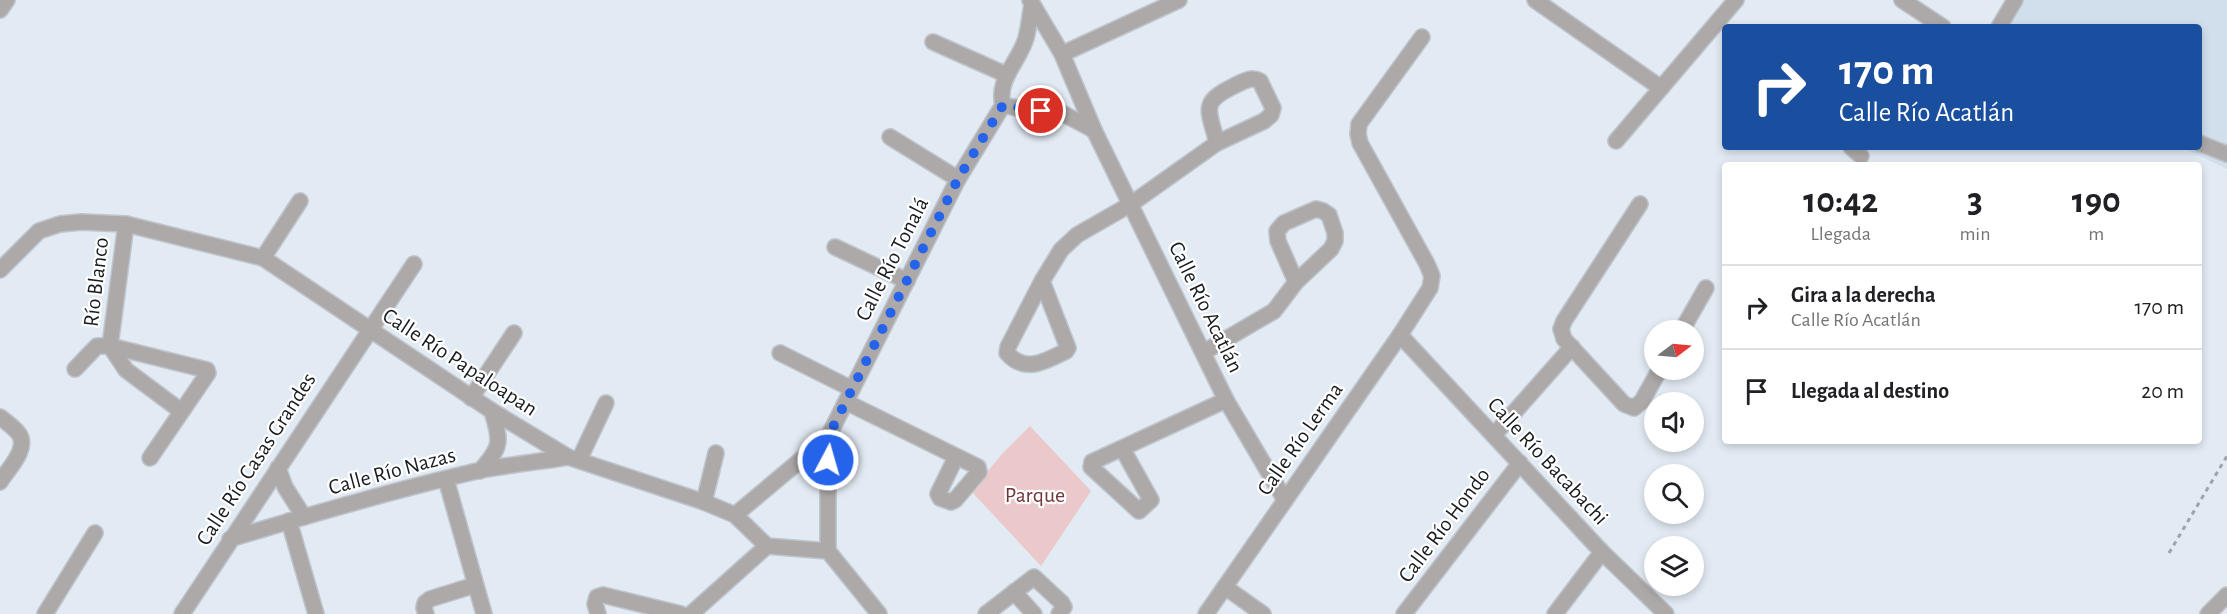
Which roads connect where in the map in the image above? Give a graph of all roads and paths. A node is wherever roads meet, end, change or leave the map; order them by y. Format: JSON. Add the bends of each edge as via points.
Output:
{"nodes":[{"id":1,"x":7,"y":0,"type":"edge"},
{"id":2,"x":1179,"y":0,"type":"edge"},
{"id":3,"x":1535,"y":0,"type":"edge"},
{"id":4,"x":1736,"y":0,"type":"edge"},
{"id":5,"x":1902,"y":0,"type":"edge"},
{"id":6,"x":2015,"y":0,"type":"edge"},
{"id":7,"x":1031,"y":2,"type":"edge"},
{"id":8,"x":0,"y":10,"type":"edge"},
{"id":9,"x":1723,"y":24,"type":"edge"},
{"id":10,"x":1938,"y":24,"type":"edge"},
{"id":11,"x":2001,"y":24,"type":"edge"},
{"id":12,"x":1721,"y":27,"type":"edge"},
{"id":13,"x":1051,"y":36,"type":"junction"},
{"id":14,"x":1422,"y":37,"type":"dead end"},
{"id":15,"x":1026,"y":39,"type":"junction"},
{"id":16,"x":933,"y":42,"type":"dead end"},
{"id":17,"x":1062,"y":54,"type":"junction"},
{"id":18,"x":1007,"y":75,"type":"junction"},
{"id":19,"x":1661,"y":88,"type":"junction"},
{"id":20,"x":1078,"y":91,"type":"junction"},
{"id":21,"x":1003,"y":105,"type":"junction"},
{"id":22,"x":1060,"y":112,"type":"junction"},
{"id":23,"x":1094,"y":130,"type":"junction"},
{"id":24,"x":890,"y":137,"type":"dead end"},
{"id":25,"x":1616,"y":141,"type":"dead end"},
{"id":26,"x":1217,"y":143,"type":"junction"},
{"id":27,"x":2202,"y":144,"type":"edge"},
{"id":28,"x":2227,"y":154,"type":"edge"},
{"id":29,"x":958,"y":179,"type":"junction"},
{"id":30,"x":300,"y":201,"type":"dead end"},
{"id":31,"x":1131,"y":204,"type":"junction"},
{"id":32,"x":1640,"y":204,"type":"dead end"},
{"id":33,"x":126,"y":224,"type":"junction"},
{"id":34,"x":835,"y":247,"type":"dead end"},
{"id":35,"x":263,"y":258,"type":"junction"},
{"id":36,"x":414,"y":264,"type":"dead end"},
{"id":37,"x":0,"y":270,"type":"edge"},
{"id":38,"x":907,"y":281,"type":"junction"},
{"id":39,"x":1042,"y":281,"type":"junction"},
{"id":40,"x":1296,"y":282,"type":"junction"},
{"id":41,"x":1706,"y":288,"type":"dead end"},
{"id":42,"x":1688,"y":320,"type":"edge"},
{"id":43,"x":369,"y":330,"type":"junction"},
{"id":44,"x":514,"y":333,"type":"dead end"},
{"id":45,"x":1400,"y":335,"type":"junction"},
{"id":46,"x":110,"y":346,"type":"junction"},
{"id":47,"x":1572,"y":347,"type":"junction"},
{"id":48,"x":1204,"y":352,"type":"junction"},
{"id":49,"x":780,"y":354,"type":"dead end"},
{"id":50,"x":75,"y":369,"type":"dead end"},
{"id":51,"x":1654,"y":380,"type":"edge"},
{"id":52,"x":849,"y":395,"type":"junction"},
{"id":53,"x":471,"y":398,"type":"junction"},
{"id":54,"x":1226,"y":400,"type":"junction"},
{"id":55,"x":606,"y":403,"type":"dead end"},
{"id":56,"x":181,"y":411,"type":"junction"},
{"id":57,"x":492,"y":411,"type":"junction"},
{"id":58,"x":0,"y":418,"type":"edge"},
{"id":59,"x":1494,"y":435,"type":"junction"},
{"id":60,"x":828,"y":437,"type":"junction"},
{"id":61,"x":1122,"y":448,"type":"dead end"},
{"id":62,"x":716,"y":453,"type":"dead end"},
{"id":63,"x":956,"y":456,"type":"dead end"},
{"id":64,"x":2227,"y":456,"type":"edge"},
{"id":65,"x":150,"y":458,"type":"dead end"},
{"id":66,"x":573,"y":459,"type":"junction"},
{"id":67,"x":1520,"y":463,"type":"junction"},
{"id":68,"x":278,"y":468,"type":"junction"},
{"id":69,"x":480,"y":471,"type":"junction"},
{"id":70,"x":446,"y":479,"type":"junction"},
{"id":71,"x":0,"y":482,"type":"edge"},
{"id":72,"x":1285,"y":500,"type":"junction"},
{"id":73,"x":704,"y":502,"type":"junction"},
{"id":74,"x":735,"y":515,"type":"junction"},
{"id":75,"x":296,"y":519,"type":"junction"},
{"id":76,"x":95,"y":533,"type":"dead end"},
{"id":77,"x":231,"y":539,"type":"junction"},
{"id":78,"x":767,"y":546,"type":"junction"},
{"id":79,"x":828,"y":551,"type":"junction"},
{"id":80,"x":1602,"y":552,"type":"junction"},
{"id":81,"x":2169,"y":553,"type":"dead end"},
{"id":82,"x":476,"y":585,"type":"junction"},
{"id":83,"x":1225,"y":587,"type":"junction"},
{"id":84,"x":1014,"y":592,"type":"junction"},
{"id":85,"x":2227,"y":595,"type":"edge"},
{"id":86,"x":45,"y":614,"type":"edge"},
{"id":87,"x":182,"y":614,"type":"edge"},
{"id":88,"x":316,"y":614,"type":"edge"},
{"id":89,"x":426,"y":614,"type":"edge"},
{"id":90,"x":484,"y":614,"type":"edge"},
{"id":91,"x":598,"y":614,"type":"edge"},
{"id":92,"x":681,"y":614,"type":"edge"},
{"id":93,"x":691,"y":614,"type":"edge"},
{"id":94,"x":879,"y":614,"type":"edge"},
{"id":95,"x":986,"y":614,"type":"edge"},
{"id":96,"x":1034,"y":614,"type":"edge"},
{"id":97,"x":1059,"y":614,"type":"edge"},
{"id":98,"x":1206,"y":614,"type":"edge"},
{"id":99,"x":1263,"y":614,"type":"edge"},
{"id":100,"x":1404,"y":614,"type":"edge"},
{"id":101,"x":1556,"y":614,"type":"edge"},
{"id":102,"x":1666,"y":614,"type":"edge"},
{"id":103,"x":2208,"y":614,"type":"edge"}],
"edges":[{"from":1,"to":8,"type":"street"},
{"from":2,"to":17,"type":"street"},
{"from":3,"to":19,"type":"street"},
{"from":4,"to":9,"type":"street"},
{"from":5,"to":10,"type":"street"},
{"from":6,"to":11,"type":"street"},
{"from":7,"to":13,"type":"street","name":"Calle Río Acatlán"},
{"from":7,"to":15,"type":"street","name":"Calle Río Acatlán"},
{"from":12,"to":19,"type":"street"},
{"from":13,"to":15,"type":"street"},
{"from":13,"to":17,"type":"street","name":"Calle Río Acatlán"},
{"from":14,"to":45,"type":"street","name":"Calle Río Lerma","via":[[1359,124],[1358,134],[1432,276],[1430,288]]},
{"from":15,"to":18,"type":"street","name":"Calle Río Acatlán"},
{"from":16,"to":18,"type":"street"},
{"from":17,"to":20,"type":"street","name":"Calle Río Acatlán"},
{"from":18,"to":21,"type":"street","name":"Calle Río Acatlán"},
{"from":19,"to":25,"type":"street"},
{"from":20,"to":22,"type":"street"},
{"from":20,"to":23,"type":"street","name":"Calle Río Acatlán"},
{"from":21,"to":22,"type":"street"},
{"from":21,"to":29,"type":"street","name":"Calle Río Tonalá"},
{"from":22,"to":23,"type":"street"},
{"from":23,"to":31,"type":"street","name":"Calle Río Acatlán"},
{"from":24,"to":29,"type":"street"},
{"from":26,"to":26,"type":"street","via":[[1209,111],[1215,95],[1247,80],[1260,81],[1273,108],[1271,115]]},
{"from":26,"to":31,"type":"street"},
{"from":27,"to":28,"type":"street"},
{"from":29,"to":38,"type":"street","name":"Calle Río Tonalá"},
{"from":30,"to":35,"type":"street"},
{"from":31,"to":39,"type":"street","via":[[1077,235],[1062,249]]},
{"from":31,"to":48,"type":"street","name":"Calle Río Acatlán"},
{"from":32,"to":47,"type":"street","via":[[1564,321],[1561,330]]},
{"from":33,"to":35,"type":"street","name":"Calle Río Papaloapan"},
{"from":33,"to":37,"type":"street","name":"Calle Río Papaloapan","via":[[81,222],[39,231]]},
{"from":33,"to":46,"type":"street","name":"Río Blanco"},
{"from":34,"to":38,"type":"street"},
{"from":35,"to":43,"type":"street","name":"Calle Río Papaloapan"},
{"from":36,"to":43,"type":"street","name":"Calle Río Casas Grandes"},
{"from":38,"to":52,"type":"street","name":"Calle Río Tonalá"},
{"from":39,"to":39,"type":"street","via":[[1068,348],[1038,364],[1027,365],[1012,358],[1007,353],[1008,346]]},
{"from":40,"to":40,"type":"street","via":[[1277,231],[1284,223],[1316,209],[1323,211],[1329,215],[1335,241]]},
{"from":40,"to":48,"type":"street","via":[[1274,311]]},
{"from":41,"to":42,"type":"street"},
{"from":43,"to":53,"type":"street","name":"Calle Río Papaloapan"},
{"from":43,"to":68,"type":"street","name":"Calle Río Casas Grandes"},
{"from":44,"to":53,"type":"street"},
{"from":45,"to":59,"type":"street","name":"Calle Río Bacabachi"},
{"from":45,"to":72,"type":"street","name":"Calle Río Lerma"},
{"from":46,"to":50,"type":"street","via":[[97,346]]},
{"from":46,"to":56,"type":"street","via":[[126,370]]},
{"from":46,"to":56,"type":"street","via":[[207,370]]},
{"from":47,"to":51,"type":"street","via":[[1624,404],[1634,408]]},
{"from":47,"to":59,"type":"street"},
{"from":48,"to":54,"type":"street","name":"Calle Río Acatlán"},
{"from":49,"to":52,"type":"street"},
{"from":52,"to":60,"type":"street","name":"Calle Río Tonalá"},
{"from":52,"to":63,"type":"street"},
{"from":53,"to":57,"type":"street","name":"Calle Río Papaloapan"},
{"from":54,"to":61,"type":"street"},
{"from":54,"to":72,"type":"street","name":"Calle Río Acatlán"},
{"from":55,"to":66,"type":"street"},
{"from":56,"to":65,"type":"street"},
{"from":57,"to":66,"type":"street","name":"Calle Río Papaloapan"},
{"from":57,"to":69,"type":"street","via":[[498,442],[495,453]]},
{"from":58,"to":71,"type":"street","via":[[18,432],[22,447]]},
{"from":59,"to":67,"type":"street","name":"Calle Río Bacabachi"},
{"from":60,"to":74,"type":"street","name":"Calle Río Tonalá"},
{"from":60,"to":79,"type":"street","name":"Calle Río Tonalá"},
{"from":62,"to":73,"type":"street"},
{"from":64,"to":81,"type":"path"},
{"from":66,"to":69,"type":"street","name":"Calle Río Nazas"},
{"from":66,"to":73,"type":"street","name":"Calle Río Papaloapan"},
{"from":67,"to":80,"type":"street","name":"Calle Río Bacabachi"},
{"from":67,"to":100,"type":"street","name":"Calle Río Hondo"},
{"from":68,"to":75,"type":"street"},
{"from":68,"to":77,"type":"street","name":"Calle Río Casas Grandes"},
{"from":69,"to":70,"type":"street","name":"Calle Río Nazas"},
{"from":70,"to":75,"type":"street","name":"Calle Río Nazas"},
{"from":70,"to":82,"type":"street"},
{"from":72,"to":83,"type":"street","name":"Calle Río Lerma"},
{"from":73,"to":74,"type":"street","name":"Calle Río Papaloapan"},
{"from":74,"to":78,"type":"street","name":"Calle Río Papaloapan"},
{"from":75,"to":77,"type":"street","name":"Calle Río Nazas"},
{"from":75,"to":88,"type":"street"},
{"from":76,"to":86,"type":"street"},
{"from":77,"to":87,"type":"street","name":"Calle Río Casas Grandes"},
{"from":78,"to":79,"type":"street"},
{"from":78,"to":93,"type":"street"},
{"from":79,"to":94,"type":"street"},
{"from":80,"to":101,"type":"street"},
{"from":80,"to":102,"type":"street","name":"Calle Río Bacabachi"},
{"from":82,"to":89,"type":"street","via":[[430,599],[425,603]]},
{"from":82,"to":90,"type":"street"},
{"from":83,"to":98,"type":"street","name":"Calle Río Lerma"},
{"from":83,"to":99,"type":"street"},
{"from":84,"to":95,"type":"street"},
{"from":84,"to":96,"type":"street"},
{"from":84,"to":97,"type":"street","via":[[1034,577],[1062,603]]},
{"from":85,"to":103,"type":"street"},
{"from":91,"to":92,"type":"street","via":[[595,604],[597,597],[603,596]]}]}
